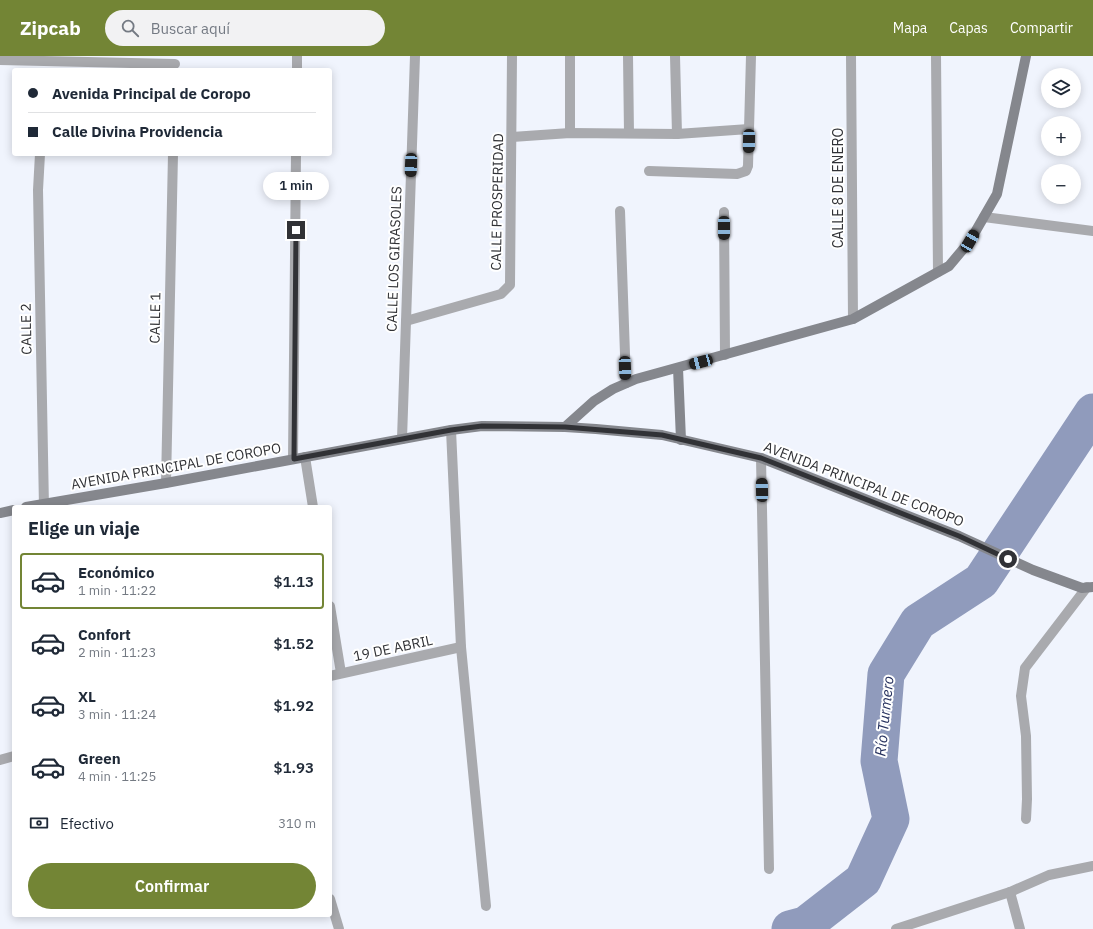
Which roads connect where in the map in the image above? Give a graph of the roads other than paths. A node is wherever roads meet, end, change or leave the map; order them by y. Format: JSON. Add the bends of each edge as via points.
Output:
{"nodes":[{"id":1,"x":297,"y":56,"type":"edge"},
{"id":2,"x":415,"y":56,"type":"edge"},
{"id":3,"x":512,"y":56,"type":"edge"},
{"id":4,"x":570,"y":56,"type":"edge"},
{"id":5,"x":628,"y":56,"type":"edge"},
{"id":6,"x":675,"y":56,"type":"edge"},
{"id":7,"x":751,"y":56,"type":"edge"},
{"id":8,"x":851,"y":56,"type":"edge"},
{"id":9,"x":936,"y":56,"type":"edge"},
{"id":10,"x":1026,"y":56,"type":"edge"},
{"id":11,"x":0,"y":60,"type":"edge"},
{"id":12,"x":44,"y":62,"type":"edge"},
{"id":13,"x":175,"y":63,"type":"edge"},
{"id":14,"x":297,"y":68,"type":"edge"},
{"id":15,"x":749,"y":129,"type":"junction"},
{"id":16,"x":570,"y":133,"type":"junction"},
{"id":17,"x":629,"y":133,"type":"junction"},
{"id":18,"x":677,"y":134,"type":"junction"},
{"id":19,"x":512,"y":137,"type":"junction"},
{"id":20,"x":40,"y":156,"type":"edge"},
{"id":21,"x":173,"y":156,"type":"edge"},
{"id":22,"x":296,"y":156,"type":"edge"},
{"id":23,"x":648,"y":171,"type":"dead end"},
{"id":24,"x":620,"y":211,"type":"dead end"},
{"id":25,"x":724,"y":212,"type":"dead end"},
{"id":26,"x":984,"y":217,"type":"junction"},
{"id":27,"x":1093,"y":231,"type":"edge"},
{"id":28,"x":938,"y":272,"type":"junction"},
{"id":29,"x":853,"y":319,"type":"junction"},
{"id":30,"x":406,"y":321,"type":"junction"},
{"id":31,"x":725,"y":355,"type":"junction"},
{"id":32,"x":678,"y":368,"type":"junction"},
{"id":33,"x":626,"y":383,"type":"junction"},
{"id":34,"x":565,"y":427,"type":"junction"},
{"id":35,"x":451,"y":430,"type":"junction"},
{"id":36,"x":402,"y":439,"type":"junction"},
{"id":37,"x":681,"y":440,"type":"junction"},
{"id":38,"x":305,"y":457,"type":"junction"},
{"id":39,"x":761,"y":458,"type":"junction"},
{"id":40,"x":294,"y":459,"type":"junction"},
{"id":41,"x":166,"y":483,"type":"junction"},
{"id":42,"x":44,"y":505,"type":"edge"},
{"id":43,"x":313,"y":505,"type":"edge"},
{"id":44,"x":12,"y":510,"type":"edge"},
{"id":45,"x":0,"y":513,"type":"edge"},
{"id":46,"x":1090,"y":587,"type":"edge"},
{"id":47,"x":332,"y":618,"type":"edge"},
{"id":48,"x":461,"y":647,"type":"junction"},
{"id":49,"x":341,"y":673,"type":"junction"},
{"id":50,"x":332,"y":675,"type":"edge"},
{"id":51,"x":12,"y":757,"type":"edge"},
{"id":52,"x":0,"y":760,"type":"edge"},
{"id":53,"x":1026,"y":819,"type":"dead end"},
{"id":54,"x":1093,"y":866,"type":"edge"},
{"id":55,"x":769,"y":869,"type":"dead end"},
{"id":56,"x":1010,"y":892,"type":"junction"},
{"id":57,"x":332,"y":906,"type":"edge"},
{"id":58,"x":486,"y":906,"type":"dead end"},
{"id":59,"x":339,"y":929,"type":"edge"},
{"id":60,"x":896,"y":929,"type":"edge"},
{"id":61,"x":1020,"y":929,"type":"edge"}],
"edges":[{"from":1,"to":14,"type":"street"},
{"from":2,"to":30,"type":"street","name":"CALLE LOS GIRASOLES"},
{"from":3,"to":19,"type":"street","name":"CALLE PROSPERIDAD"},
{"from":4,"to":16,"type":"street"},
{"from":5,"to":17,"type":"street"},
{"from":6,"to":18,"type":"street"},
{"from":7,"to":15,"type":"street"},
{"from":8,"to":29,"type":"street","name":"CALLE 8 DE ENERO"},
{"from":9,"to":28,"type":"street"},
{"from":10,"to":26,"type":"street","via":[[997,194]]},
{"from":11,"to":12,"type":"street"},
{"from":12,"to":13,"type":"street"},
{"from":15,"to":18,"type":"street"},
{"from":15,"to":23,"type":"street","via":[[748,166],[742,173]]},
{"from":16,"to":17,"type":"street"},
{"from":16,"to":19,"type":"street"},
{"from":17,"to":18,"type":"street"},
{"from":19,"to":30,"type":"street","name":"CALLE PROSPERIDAD","via":[[510,285],[501,294]]},
{"from":20,"to":42,"type":"street","name":"CALLE 2","via":[[38,190]]},
{"from":21,"to":41,"type":"street","name":"CALLE 1"},
{"from":22,"to":40,"type":"street"},
{"from":24,"to":33,"type":"street"},
{"from":25,"to":31,"type":"street"},
{"from":26,"to":27,"type":"street"},
{"from":26,"to":28,"type":"street","via":[[970,241],[949,266]]},
{"from":28,"to":29,"type":"street"},
{"from":29,"to":31,"type":"street"},
{"from":30,"to":36,"type":"street","name":"CALLE LOS GIRASOLES"},
{"from":31,"to":32,"type":"street"},
{"from":32,"to":33,"type":"street"},
{"from":32,"to":37,"type":"street"},
{"from":33,"to":34,"type":"street","via":[[594,401]]},
{"from":34,"to":35,"type":"street","name":"AVENIDA PRINCIPAL DE COROPO","via":[[482,426]]},
{"from":34,"to":37,"type":"street","name":"AVENIDA PRINCIPAL DE COROPO","via":[[662,435]]},
{"from":35,"to":36,"type":"street","name":"AVENIDA PRINCIPAL DE COROPO"},
{"from":35,"to":48,"type":"street"},
{"from":36,"to":38,"type":"street","name":"AVENIDA PRINCIPAL DE COROPO"},
{"from":37,"to":39,"type":"street","name":"AVENIDA PRINCIPAL DE COROPO"},
{"from":38,"to":40,"type":"street","name":"AVENIDA PRINCIPAL DE COROPO"},
{"from":38,"to":43,"type":"street"},
{"from":39,"to":46,"type":"street","name":"AVENIDA PRINCIPAL DE COROPO","via":[[959,536],[1033,570],[1082,588]]},
{"from":39,"to":55,"type":"street"},
{"from":40,"to":41,"type":"street","name":"AVENIDA PRINCIPAL DE COROPO"},
{"from":41,"to":42,"type":"street","name":"AVENIDA PRINCIPAL DE COROPO"},
{"from":44,"to":45,"type":"street"},
{"from":46,"to":53,"type":"street","via":[[1025,668],[1020,696],[1026,736]]},
{"from":47,"to":49,"type":"street"},
{"from":48,"to":49,"type":"street","name":"19 DE ABRIL"},
{"from":48,"to":58,"type":"street"},
{"from":49,"to":50,"type":"street","name":"19 DE ABRIL"},
{"from":51,"to":52,"type":"street"},
{"from":54,"to":56,"type":"street","via":[[1049,875]]},
{"from":56,"to":60,"type":"street"},
{"from":56,"to":61,"type":"street"},
{"from":57,"to":59,"type":"street"}]}
